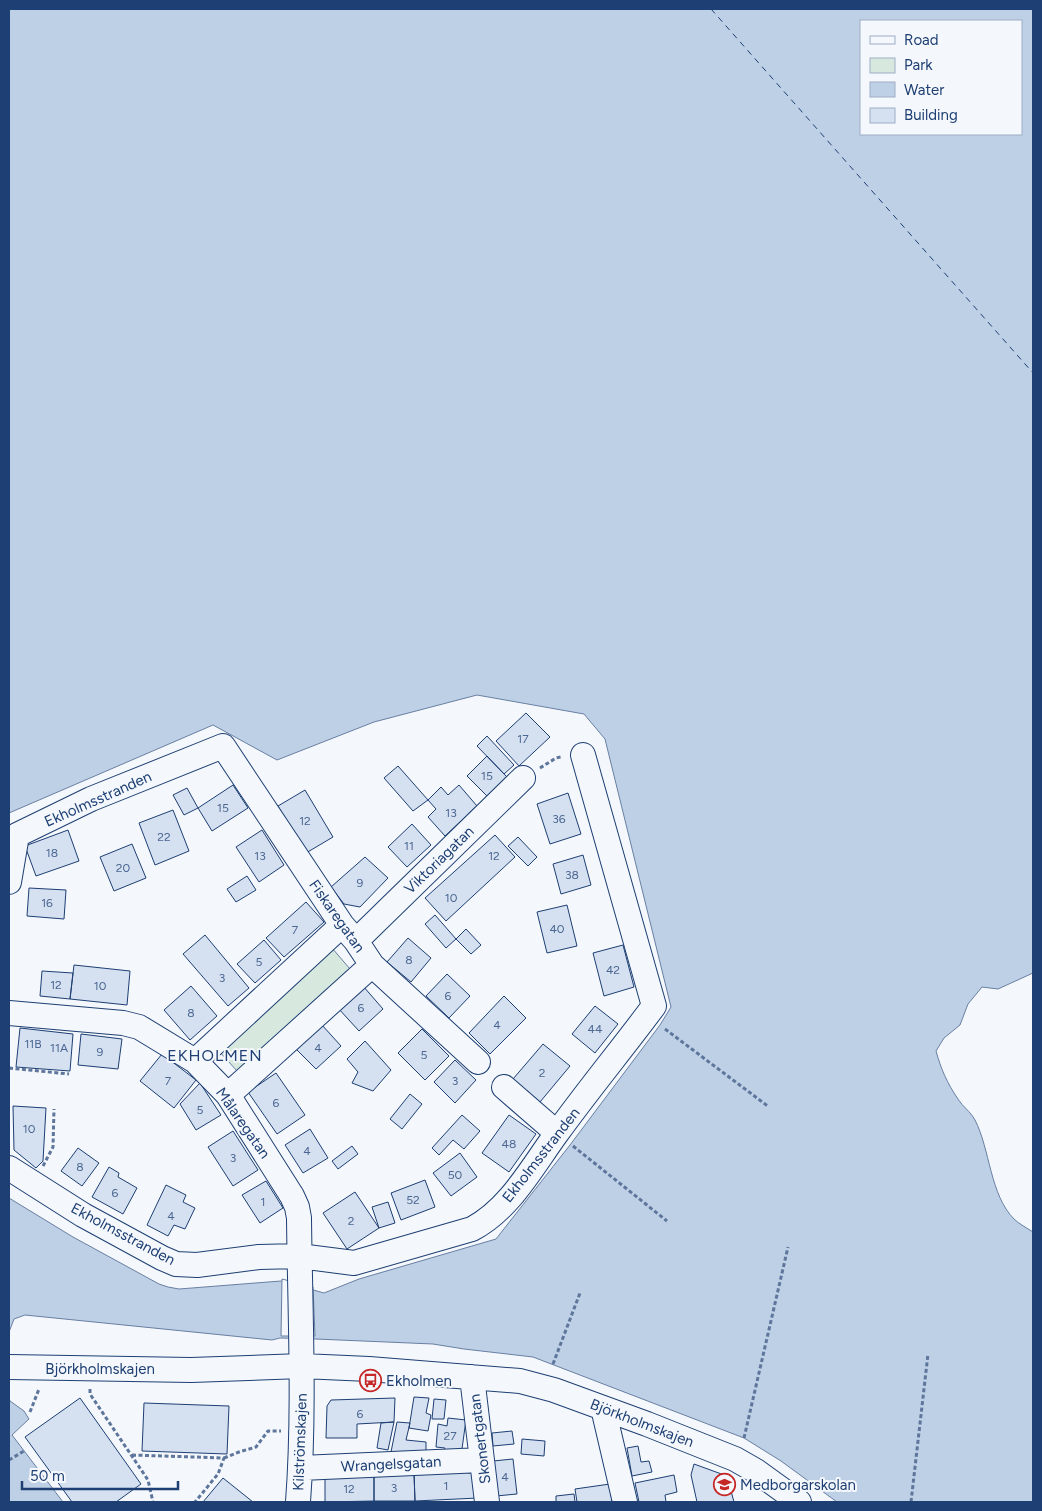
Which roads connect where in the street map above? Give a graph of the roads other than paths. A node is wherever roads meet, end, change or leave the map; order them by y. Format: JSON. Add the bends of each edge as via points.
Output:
{"nodes":[{"id":1,"x":223,"y":746,"type":"joint"},
{"id":2,"x":583,"y":755,"type":"dead end"},
{"id":3,"x":523,"y":778,"type":"dead end"},
{"id":4,"x":9,"y":882,"type":"edge"},
{"id":5,"x":349,"y":933,"type":"junction"},
{"id":6,"x":372,"y":965,"type":"junction"},
{"id":7,"x":9,"y":1013,"type":"edge"},
{"id":8,"x":195,"y":1062,"type":"junction"},
{"id":9,"x":478,"y":1062,"type":"dead end"},
{"id":10,"x":504,"y":1086,"type":"dead end"},
{"id":11,"x":228,"y":1095,"type":"junction"},
{"id":12,"x":564,"y":1139,"type":"junction"},
{"id":13,"x":9,"y":1168,"type":"edge"},
{"id":14,"x":299,"y":1256,"type":"junction"},
{"id":15,"x":9,"y":1368,"type":"edge"},
{"id":16,"x":302,"y":1374,"type":"junction"},
{"id":17,"x":472,"y":1376,"type":"junction"},
{"id":18,"x":603,"y":1408,"type":"junction"},
{"id":19,"x":482,"y":1460,"type":"junction"},
{"id":20,"x":300,"y":1468,"type":"junction"},
{"id":21,"x":298,"y":1502,"type":"edge"},
{"id":22,"x":488,"y":1502,"type":"edge"},
{"id":23,"x":625,"y":1502,"type":"edge"},
{"id":24,"x":799,"y":1502,"type":"edge"}],
"edges":[{"from":1,"to":4,"type":"street","name":"Ekholmsstranden","via":[[91,799],[17,835]]},
{"from":1,"to":5,"type":"street","name":"Fiskaregatan"},
{"from":2,"to":12,"type":"street","name":"Ekholmsstranden","via":[[654,1006]]},
{"from":3,"to":5,"type":"street","name":"Viktoriagatan"},
{"from":5,"to":6,"type":"street","name":"Fiskaregatan"},
{"from":5,"to":8,"type":"street","name":"Viktoriagatan"},
{"from":6,"to":9,"type":"street","name":"Fiskaregatan"},
{"from":6,"to":11,"type":"street"},
{"from":7,"to":8,"type":"street","name":"Målaregatan","via":[[123,1022],[139,1027]]},
{"from":8,"to":11,"type":"street","name":"Målaregatan"},
{"from":10,"to":12,"type":"street"},
{"from":11,"to":14,"type":"street","name":"Målaregatan","via":[[295,1201]]},
{"from":12,"to":14,"type":"street","name":"Ekholmsstranden","via":[[485,1222],[472,1229],[354,1263]]},
{"from":13,"to":14,"type":"street","name":"Ekholmsstranden","via":[[83,1215],[176,1264]]},
{"from":14,"to":16,"type":"street","name":"Målaregatan"},
{"from":15,"to":16,"type":"street","name":"Björkholmskajen"},
{"from":16,"to":17,"type":"street","name":"Björkholmskajen","via":[[369,1369]]},
{"from":16,"to":20,"type":"street","name":"Kilströmskajen"},
{"from":17,"to":18,"type":"street","name":"Björkholmskajen","via":[[520,1381]]},
{"from":17,"to":19,"type":"street","name":"Skonertgatan"},
{"from":18,"to":23,"type":"street"},
{"from":18,"to":24,"type":"street","name":"Björkholmskajen","via":[[735,1459]]},
{"from":19,"to":20,"type":"street","name":"Wrangelsgatan"},
{"from":19,"to":22,"type":"street","name":"Skonertgatan"},
{"from":20,"to":21,"type":"street","name":"Kilströmskajen"}]}
